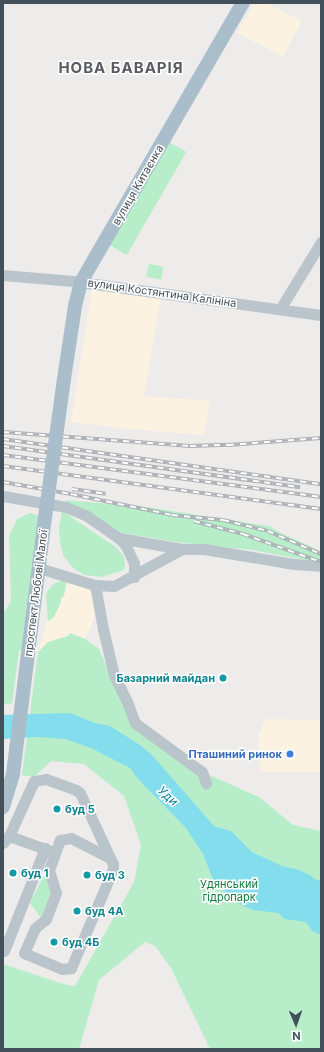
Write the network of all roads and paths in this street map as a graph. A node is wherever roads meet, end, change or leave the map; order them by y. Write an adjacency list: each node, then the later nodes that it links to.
1 (243, 3): 4 (main road, вулиця Китаєнка)
2 (321, 242): 5 (street)
3 (3, 275): 4 (street, вулиця Костянтина Калініна)
4 (81, 282): 5 (street, вулиця Костянтина Калініна); 7 (main road, вулиця Китаєнка)
5 (280, 309): 6 (street, вулиця Костянтина Калініна)
6 (321, 315)
7 (64, 379): 12 (main road, проспект Любові Малої, bridge)
8 (3, 496): 9 (street)
9 (119, 538): 10 (street); 13 (street)
10 (182, 549): 11 (street); 13 (street)
11 (321, 567)
12 (39, 568): 14 (street); 16 (main road, проспект Любові Малої)
13 (134, 576): 14 (street)
14 (94, 585): 15 (street)
15 (206, 783)
16 (3, 807)
17 (6, 839): 18 (street); 19 (street)
18 (50, 850): 19 (street); 20 (street); 21 (street)
19 (110, 858): 21 (street)
20 (4, 951): 21 (street)
21 (24, 953)

